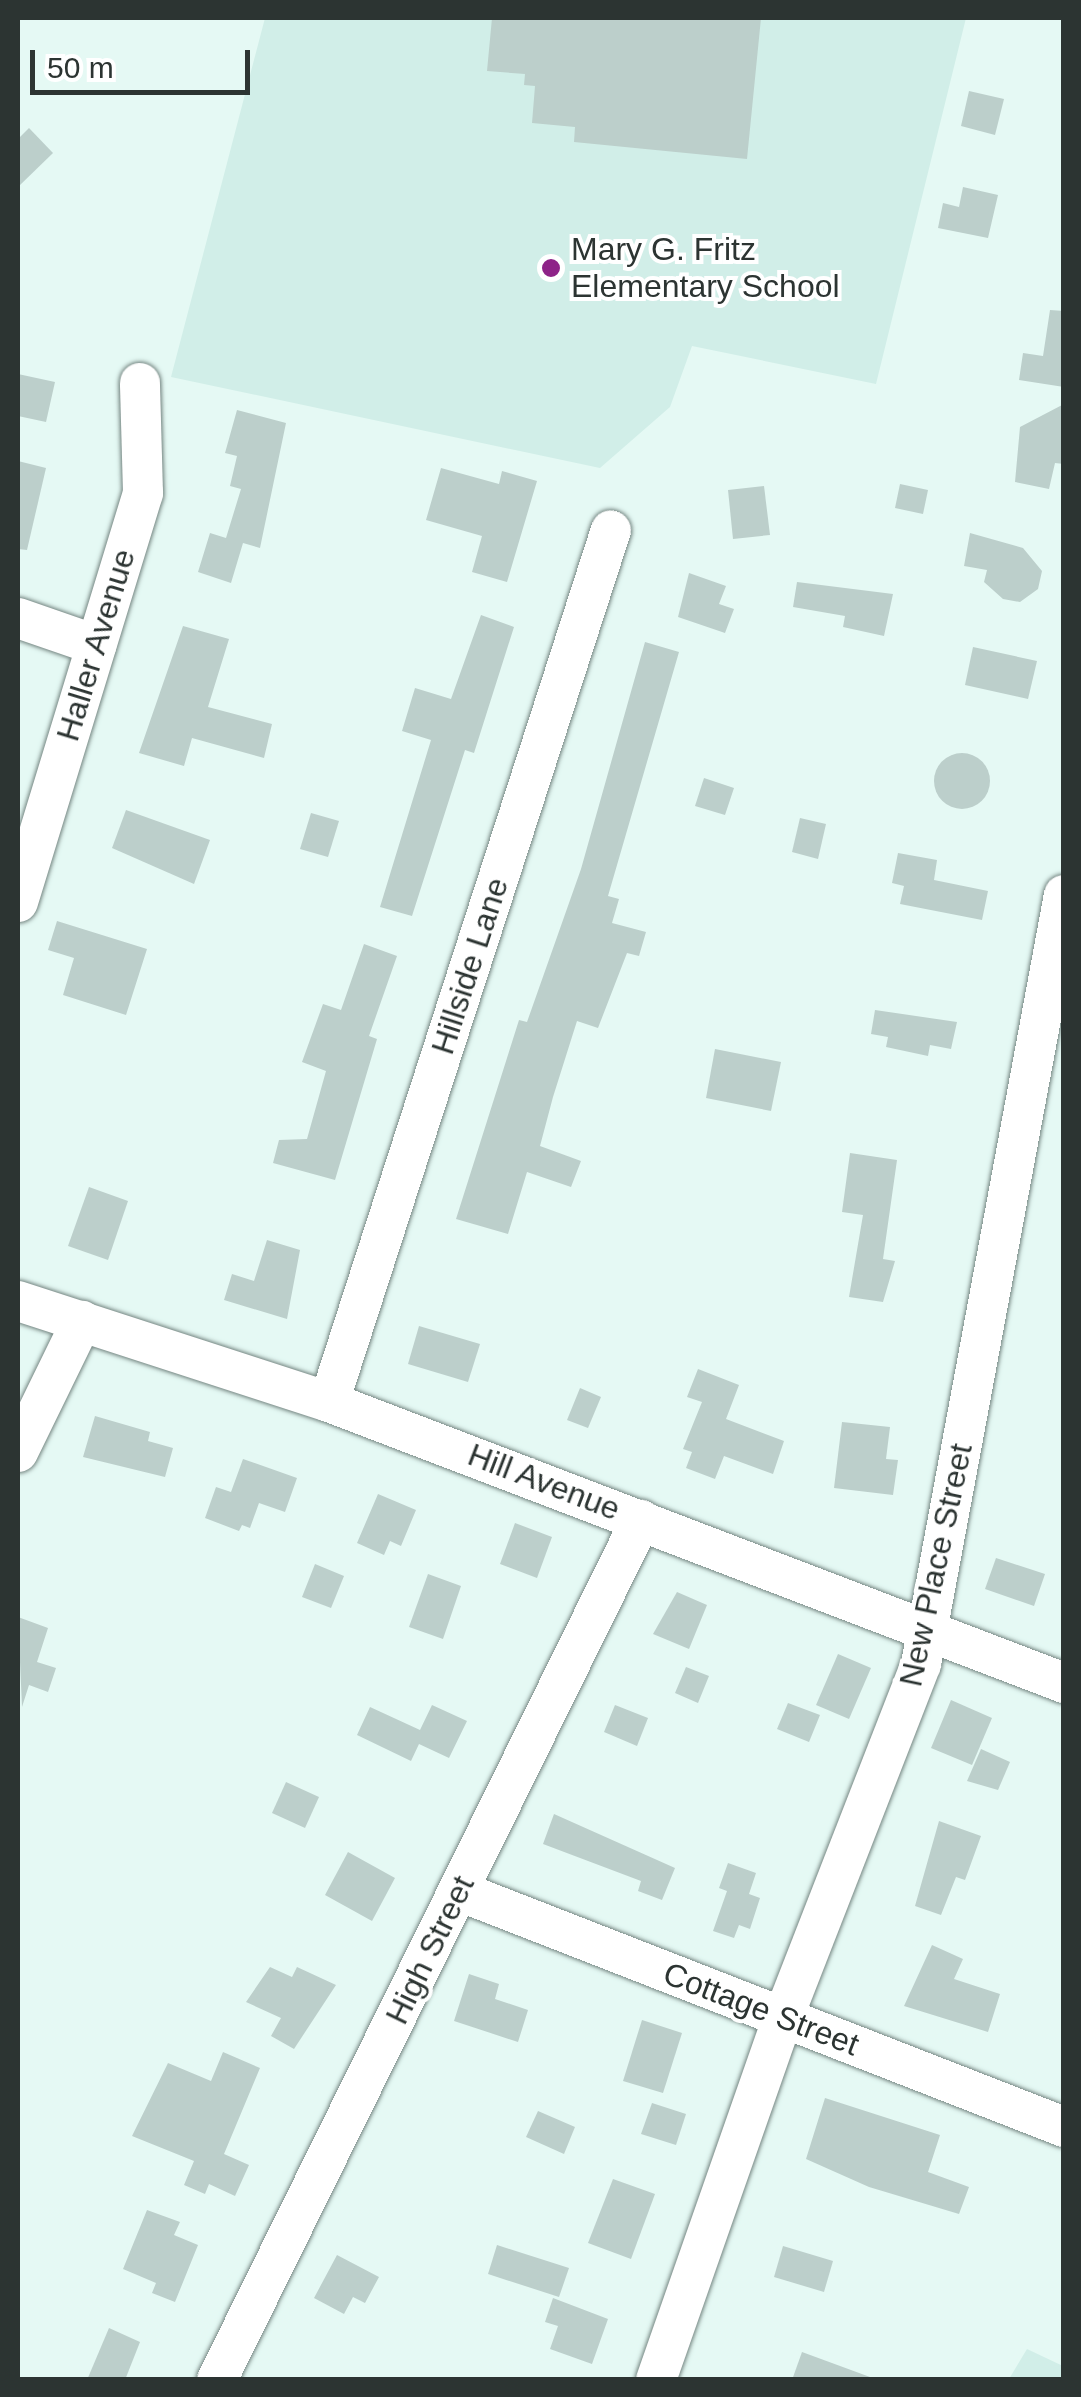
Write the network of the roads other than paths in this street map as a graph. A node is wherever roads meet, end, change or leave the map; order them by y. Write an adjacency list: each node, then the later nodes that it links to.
1 (140, 383): 4 (street, Haller Avenue)
2 (611, 530): 9 (street, Hillside Lane)
3 (18, 618): 4 (street)
4 (96, 645): 6 (street, Haller Avenue)
5 (1064, 894): 12 (street, New Place Street)
6 (18, 902)
7 (18, 1302): 8 (street, Hill Avenue)
8 (82, 1320): 9 (street, Hill Avenue); 10 (street)
9 (329, 1402): 11 (street, Hill Avenue)
10 (18, 1452)
11 (641, 1520): 12 (street, Hill Avenue); 14 (street, High Street)
12 (929, 1630): 13 (street, Hill Avenue); 15 (street, New Place Street)
13 (1064, 1682)
14 (459, 1891): 15 (street, Cottage Street); 17 (street, High Street)
15 (783, 2018): 16 (street, Cottage Street); 18 (street, New Place Street)
16 (1064, 2126)
17 (217, 2380)
18 (656, 2380)

